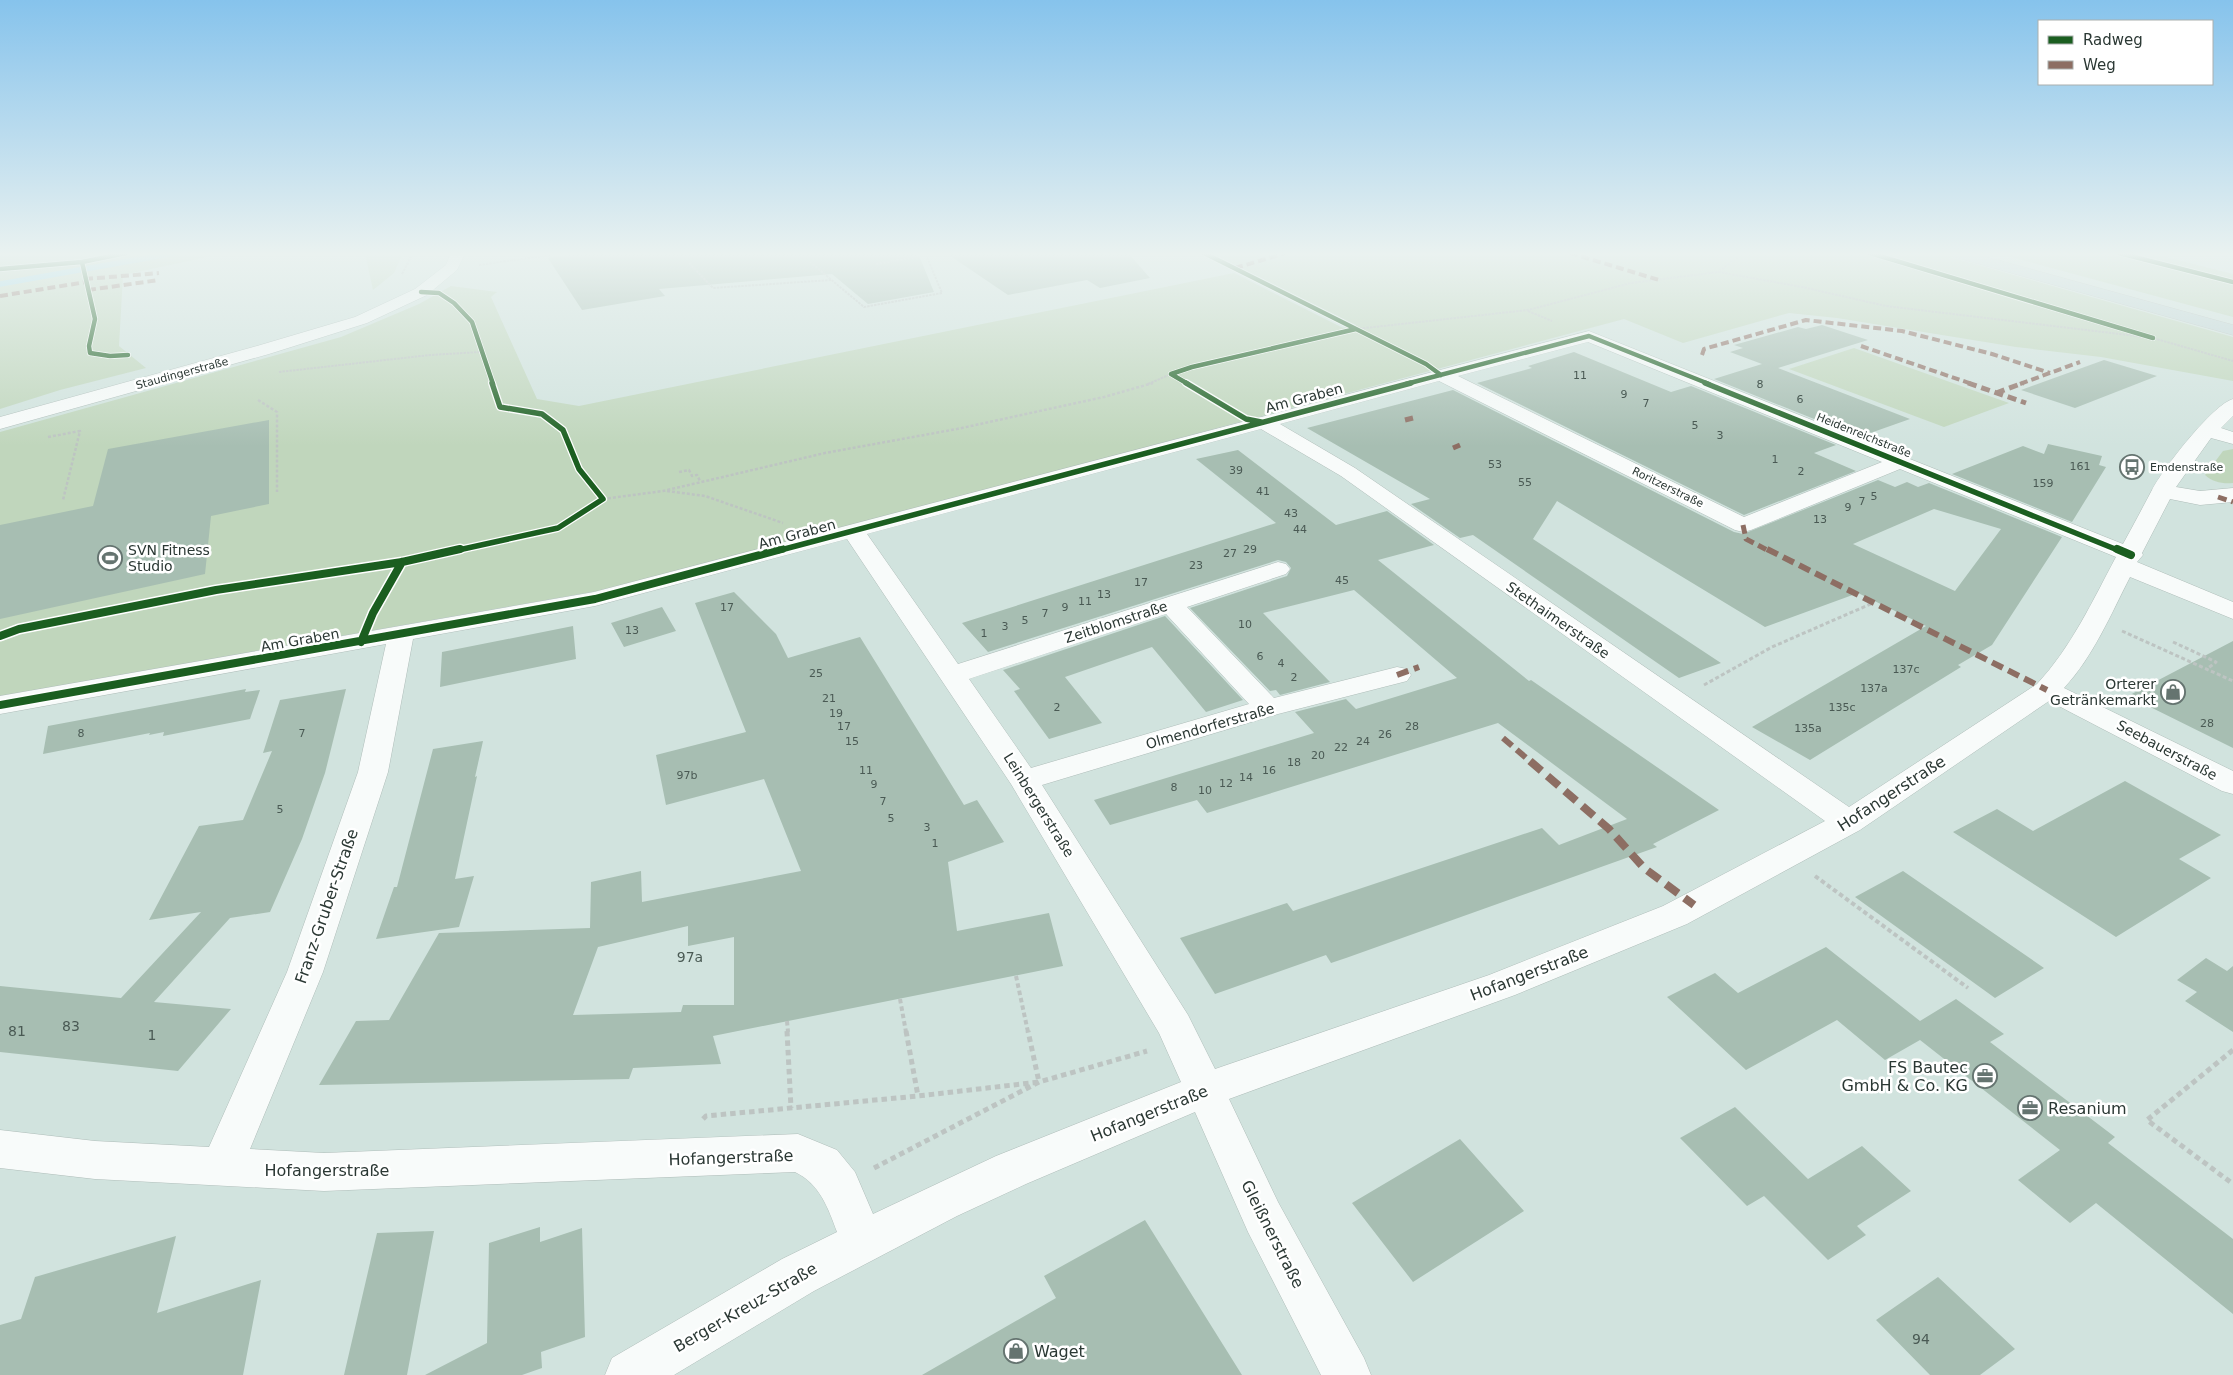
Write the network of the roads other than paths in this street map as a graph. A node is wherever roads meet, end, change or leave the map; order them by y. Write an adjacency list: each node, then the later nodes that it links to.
1 (366, 317): 10 (street, Staudingerstraße)
2 (2187, 317): 5 (highway)
3 (2208, 317): 4 (highway)
4 (2233, 324)
5 (2233, 330)
6 (1589, 336): 7 (street, Am Graben); 13 (street, Heidenreichstraße)
7 (1441, 375): 9 (street, Am Graben); 13 (street, Roritzerstraße)
8 (2233, 405): 11 (street, Hofangerstraße)
9 (1263, 422): 16 (street, Am Graben); 29 (street, Stethaimerstraße)
10 (0, 423)
11 (2207, 430): 12 (street); 14 (street, Hofangerstraße)
12 (2233, 438)
13 (1899, 462): 17 (street, Heidenreichstraße)
14 (2162, 491): 15 (street); 17 (street, Hofangerstraße)
15 (2225, 496)
16 (854, 532): 21 (street, Am Graben); 23 (street, Leinbergerstraße)
17 (2128, 560): 20 (street); 24 (street, Hofangerstraße)
18 (1278, 569): 19 (street, Zeitblomstraße)
19 (1171, 604): 23 (street, Zeitblomstraße); 26 (street)
20 (2233, 611)
21 (401, 635): 25 (street, Am Graben); 32 (street, Franz-Gruber-Straße)
22 (1398, 674): 26 (street, Olmendorferstraße)
23 (953, 675): 27 (street, Leinbergerstraße)
24 (2047, 690): 28 (street, Seebauerstraße); 29 (street, Hofangerstraße)
25 (0, 705)
26 (1268, 708): 27 (street, Olmendorferstraße)
27 (1024, 780): 30 (street, Leinbergerstraße)
28 (2233, 784)
29 (1849, 822): 30 (street, Hofangerstraße)
30 (1206, 1090): 33 (street, Hofangerstraße); 35 (street, Gleißnerstraße)
31 (0, 1149): 32 (street, Hofangerstraße)
32 (221, 1168): 33 (street, Hofangerstraße)
33 (862, 1241): 34 (street, Berger-Kreuz-Straße)
34 (629, 1375)
35 (1347, 1375)

